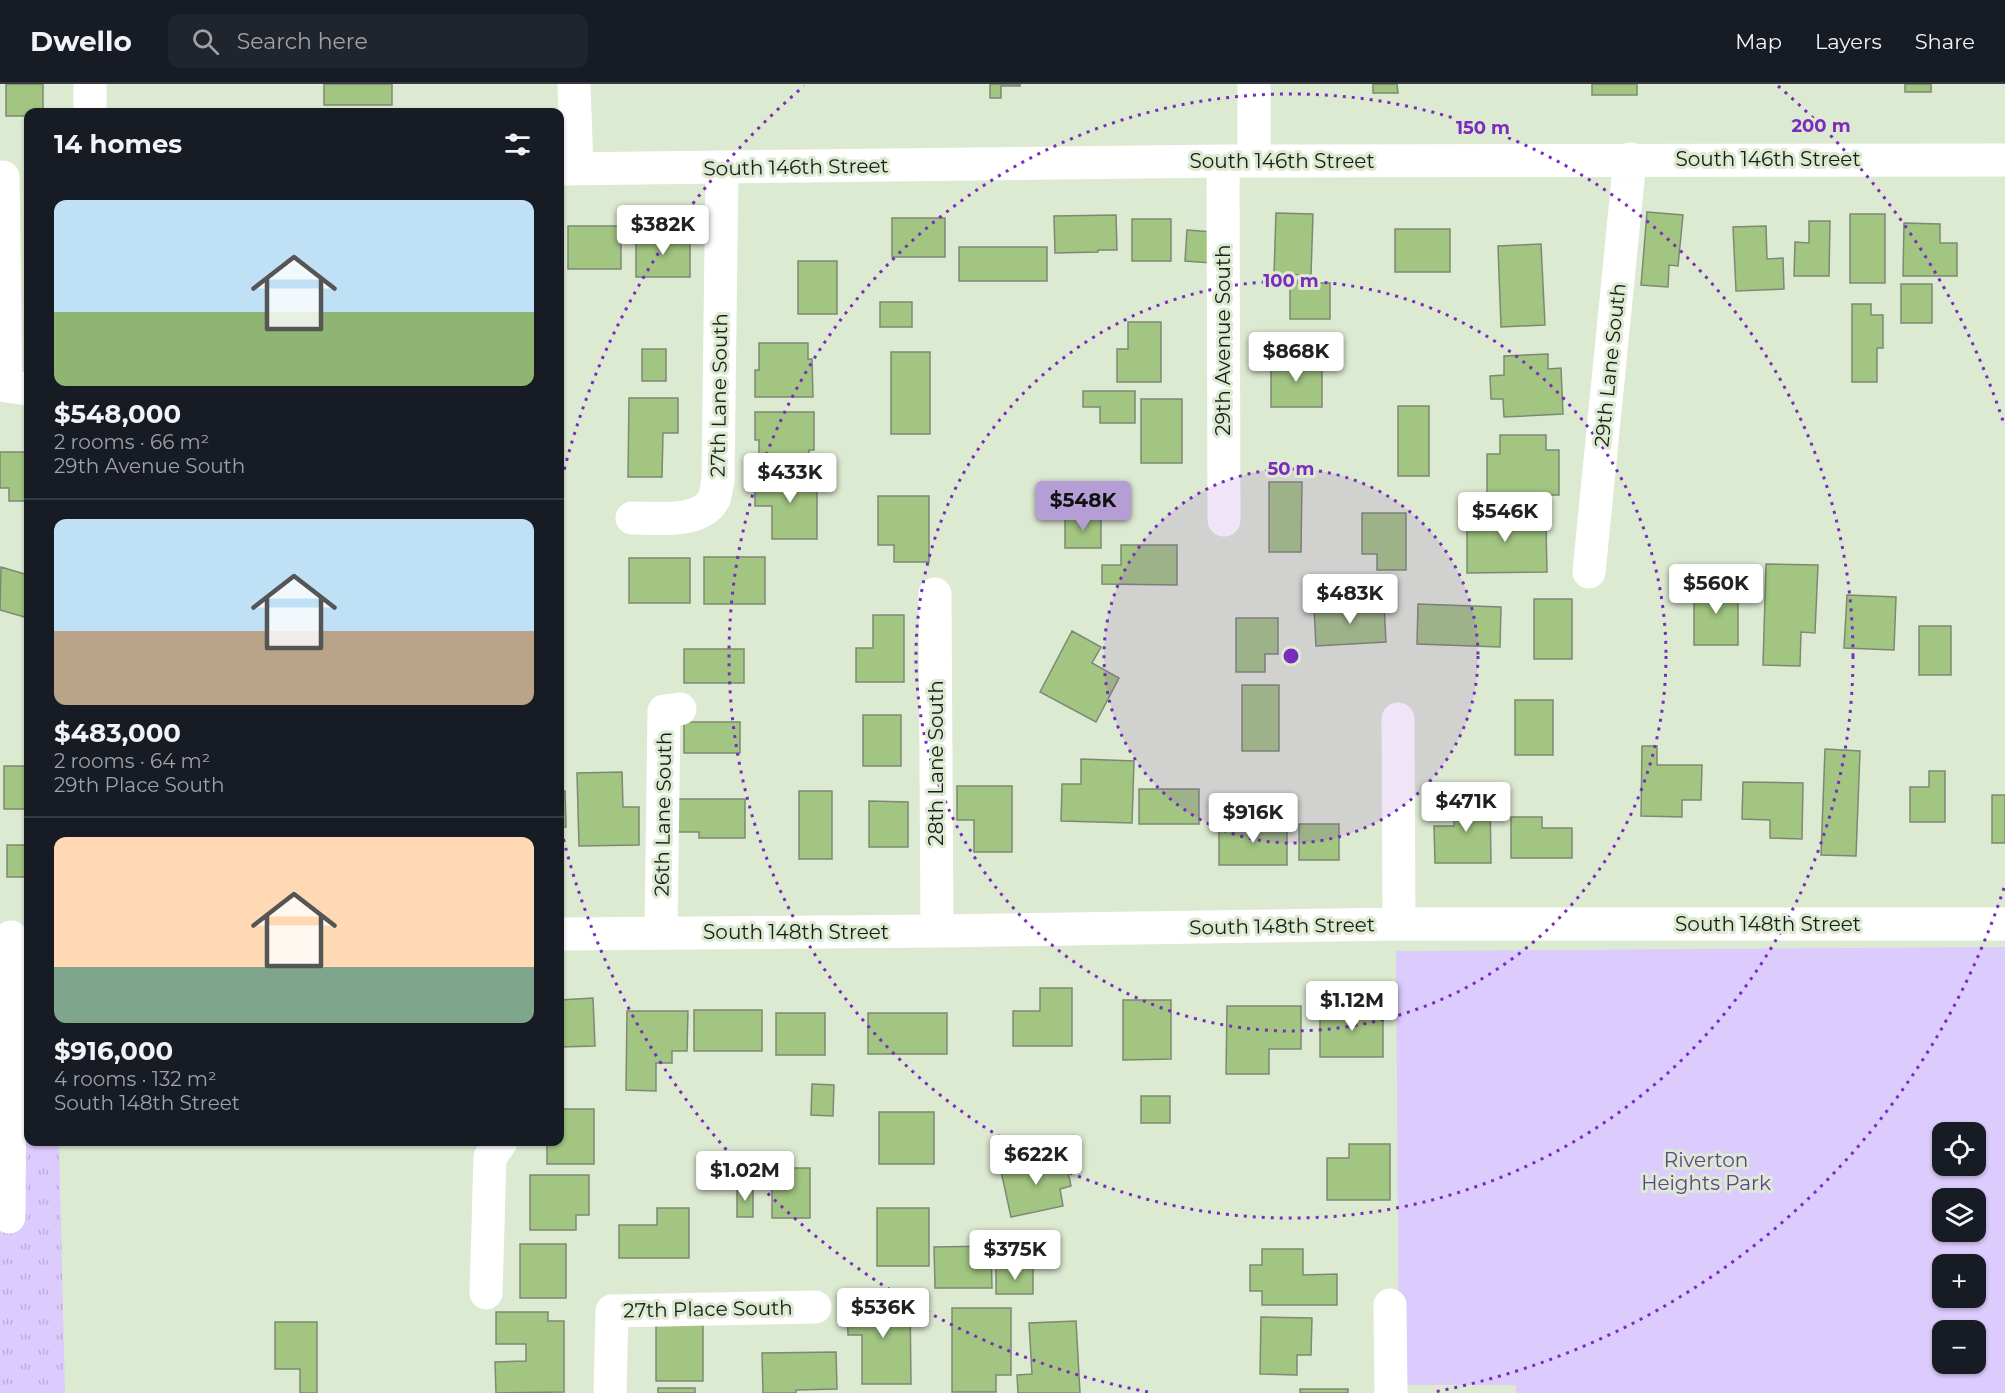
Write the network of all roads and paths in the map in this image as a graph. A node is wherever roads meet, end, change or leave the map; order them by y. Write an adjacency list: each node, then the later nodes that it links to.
1 (90, 84): 4 (street)
2 (574, 84): 9 (street)
3 (1254, 84): 7 (street, 29th Avenue South)
4 (90, 108)
5 (1630, 159): 6 (street, South 146th Street); 7 (street, South 146th Street); 14 (street, 29th Lane South)
6 (2005, 160)
7 (1238, 161): 8 (street, South 146th Street); 13 (street, 29th Avenue South)
8 (723, 168): 9 (street, South 146th Street); 12 (street, 27th Lane South)
9 (568, 169)
10 (10, 177): 11 (street)
11 (12, 387)
12 (632, 518)
13 (1224, 520)
14 (1589, 572)
15 (935, 594): 20 (street, 28th Lane South)
16 (680, 709): 21 (street, 26th Lane South)
17 (1398, 719): 18 (street)
18 (1399, 924): 19 (street, South 148th Street); 20 (street, South 148th Street)
19 (2005, 924)
20 (937, 932): 21 (street, South 148th Street)
21 (662, 933): 22 (street, South 148th Street)
22 (564, 934)
23 (13, 937): 25 (street)
24 (498, 1146): 26 (street)
25 (9, 1217)
26 (486, 1293)
27 (1390, 1305): 30 (street)
28 (816, 1308): 29 (street, 27th Place South)
29 (610, 1393)
30 (1391, 1393)

